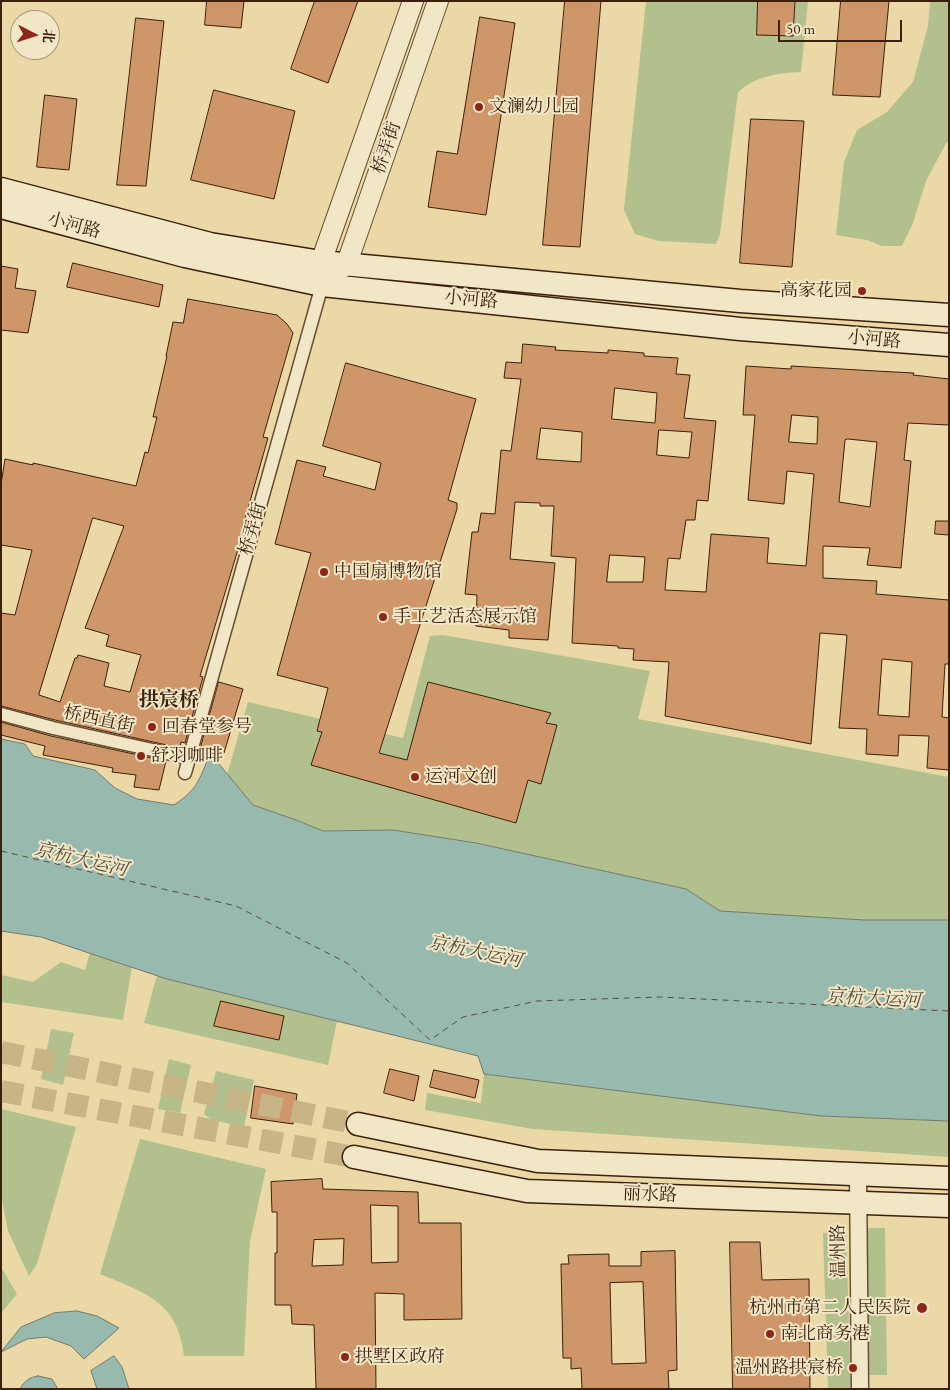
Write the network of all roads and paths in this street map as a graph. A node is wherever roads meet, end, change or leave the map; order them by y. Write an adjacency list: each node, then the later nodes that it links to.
1 (413, 1): 5 (street, 桥弄街)
2 (438, 1): 6 (street, 桥弄街)
3 (1, 189): 5 (main road, 小河路)
4 (1, 207): 7 (main road, 小河路)
5 (321, 262): 6 (main road, 小河路); 7 (street, 桥弄街)
6 (347, 263): 7 (street, 桥弄街); 8 (main road, 小河路)
7 (322, 285): 9 (main road, 小河路); 11 (street, 桥弄街)
8 (949, 315)
9 (949, 345)
10 (1, 714): 11 (street, 桥西直街)
11 (189, 758): 12 (street, 桥弄街)
12 (185, 773)
13 (358, 1124): 15 (main road, 丽水路)
14 (354, 1157): 17 (main road, 丽水路)
15 (858, 1174): 16 (main road, 丽水路); 17 (street, 温州路)
16 (949, 1178)
17 (858, 1203): 18 (main road, 丽水路); 19 (street, 温州路)
18 (949, 1206)
19 (860, 1389)

